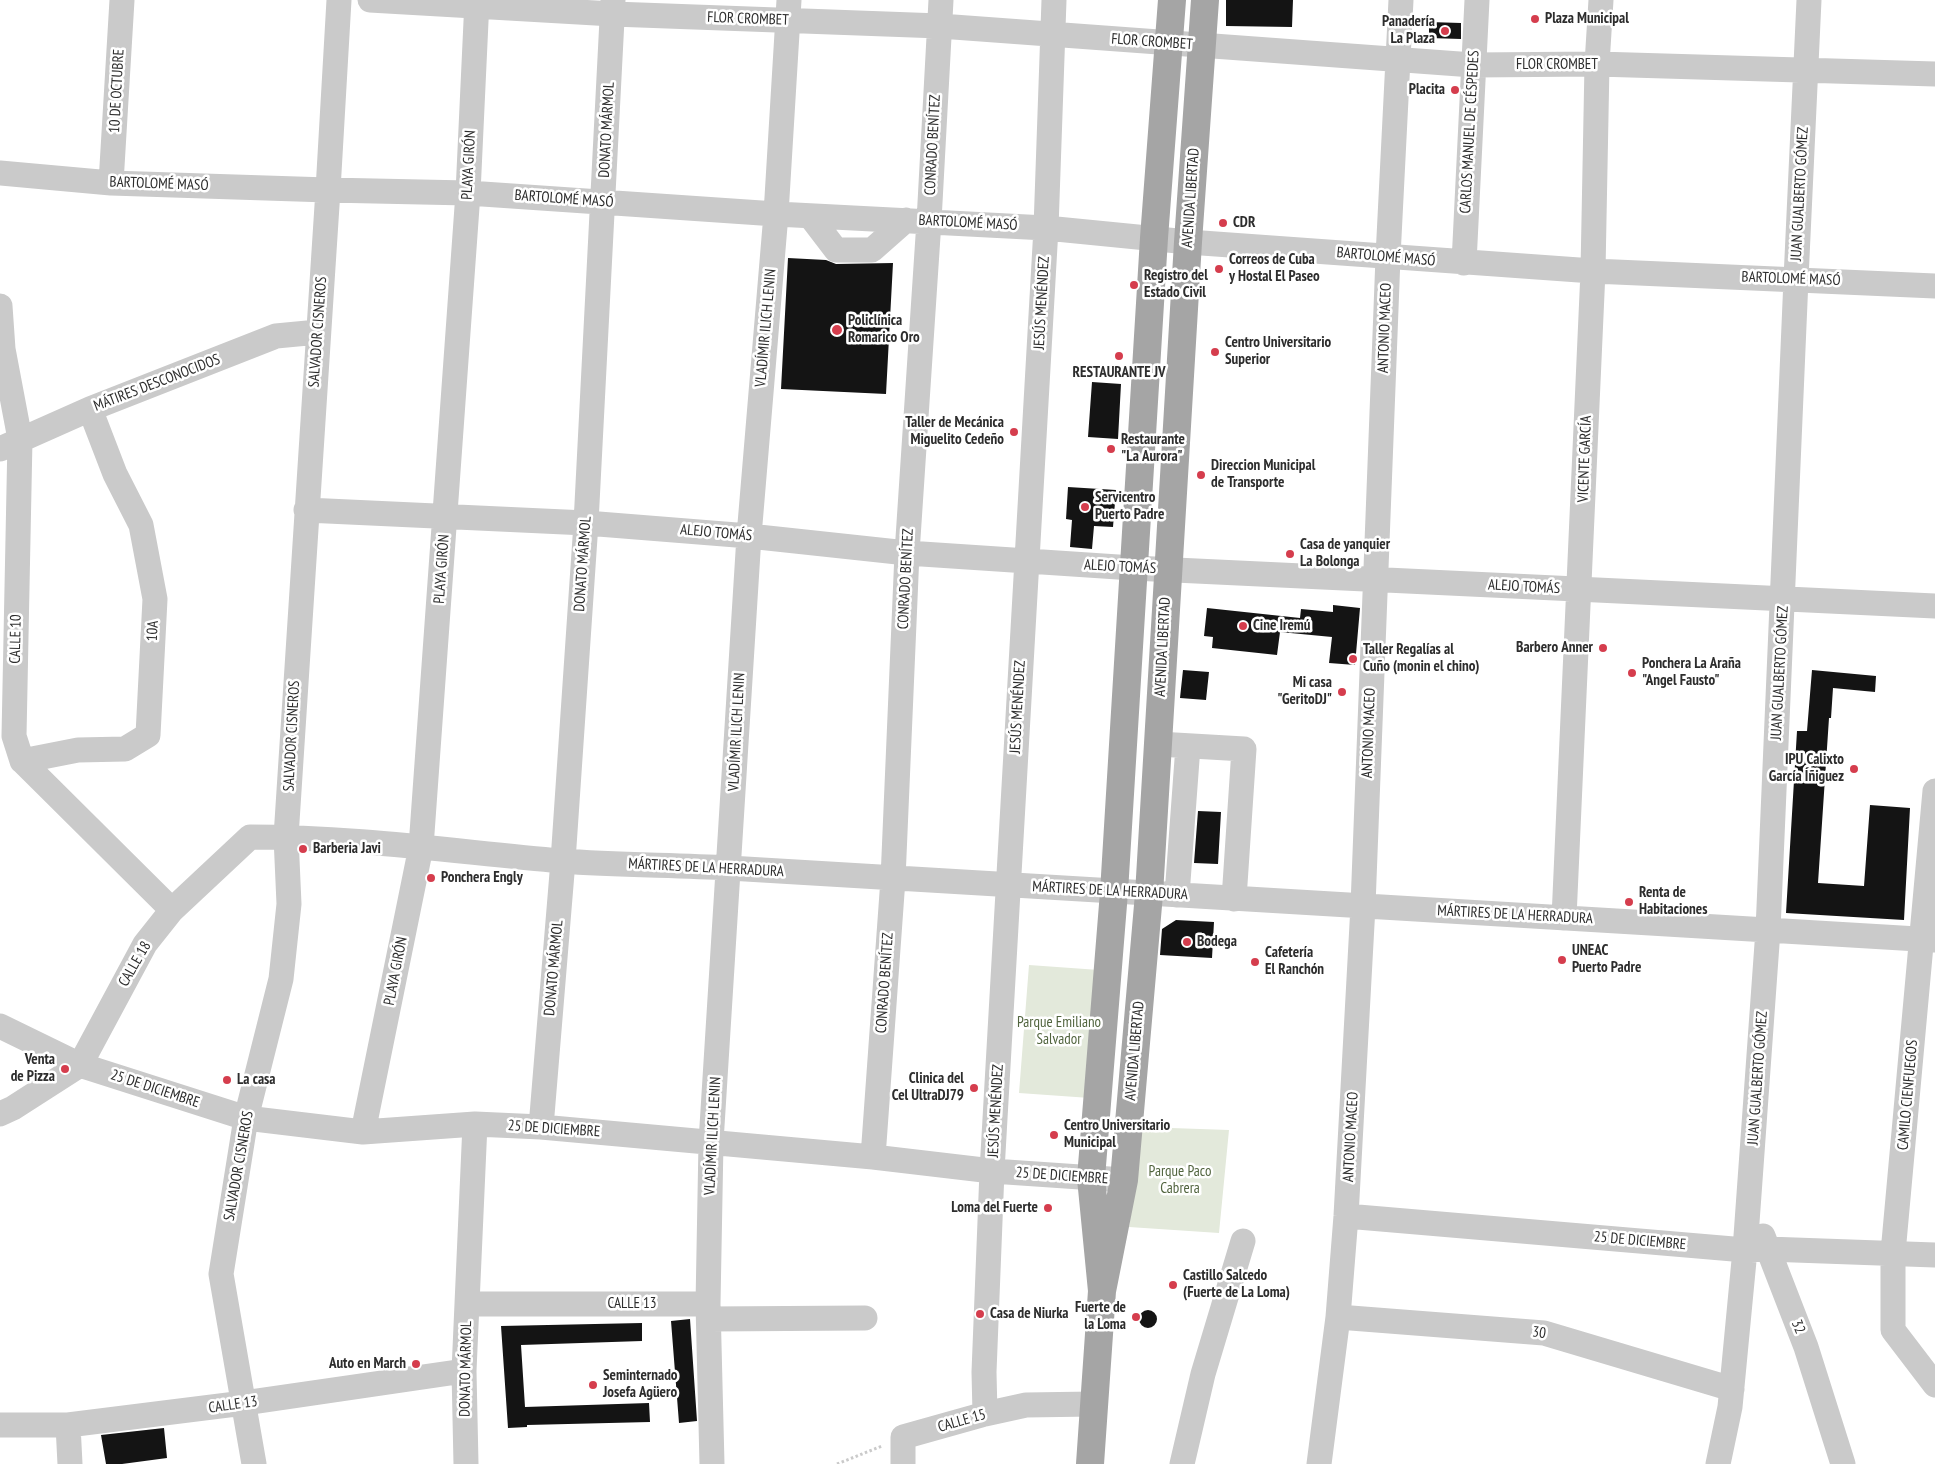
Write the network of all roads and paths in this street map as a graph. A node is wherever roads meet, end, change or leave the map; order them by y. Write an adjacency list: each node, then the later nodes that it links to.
1 (122, 0): 25 (street, 10 DE OCTUBRE)
2 (339, 0): 26 (street, SALVADOR CISNEROS)
3 (370, 0): 12 (street, FLOR CROMBET)
4 (941, 0): 15 (street, CONRADO BENÍTEZ)
5 (1054, 0): 16 (street, JESÚS MENÉNDEZ)
6 (1172, 0): 17 (main road, AVENIDA LIBERTAD)
7 (1205, 0): 18 (main road, AVENIDA LIBERTAD)
8 (1401, 0): 19 (street, ANTONIO MACEO)
9 (1476, 0): 21 (street, CARLOS MANUEL DE CÉSPEDES)
10 (1601, 0): 20 (street, VICENTE GARCÍA)
11 (1809, 0): 22 (street, JUAN GUALBERTO GÓMEZ)
12 (477, 3): 13 (street, FLOR CROMBET); 27 (street, PLAYA GIRÓN)
13 (613, 7): 14 (street, FLOR CROMBET); 28 (street, DONATO MÁRMOL)
14 (789, 10): 15 (street, FLOR CROMBET); 29 (street, VLADÍMIR ILICH LENIN)
15 (940, 26): 16 (street, FLOR CROMBET); 31 (street, CONRADO BENÍTEZ)
16 (1053, 35): 17 (street, FLOR CROMBET); 32 (street, JESÚS MENÉNDEZ)
17 (1169, 42): 18 (street, FLOR CROMBET); 33 (main road, AVENIDA LIBERTAD)
18 (1202, 46): 19 (street, FLOR CROMBET); 34 (main road, AVENIDA LIBERTAD)
19 (1398, 59): 21 (street, FLOR CROMBET); 35 (street, ANTONIO MACEO)
20 (1597, 64): 21 (street, FLOR CROMBET); 22 (street, FLOR CROMBET); 37 (street, VICENTE GARCÍA)
21 (1473, 66): 36 (street, CARLOS MANUEL DE CÉSPEDES)
22 (1806, 69): 23 (street, FLOR CROMBET); 38 (street, JUAN GUALBERTO GÓMEZ)
23 (1935, 74)
24 (0, 172): 25 (street, BARTOLOMÉ MASÓ)
25 (111, 183): 26 (street, BARTOLOMÉ MASÓ)
26 (328, 190): 27 (street, BARTOLOMÉ MASÓ); 41 (street, SALVADOR CISNEROS)
27 (468, 193): 28 (street, BARTOLOMÉ MASÓ); 45 (street, PLAYA GIRÓN)
28 (604, 202): 29 (street, BARTOLOMÉ MASÓ); 46 (street, DONATO MÁRMOL)
29 (776, 214): 30 (street, BARTOLOMÉ MASÓ); 47 (street, VLADÍMIR ILICH LENIN)
30 (810, 216): 31 (street, BARTOLOMÉ MASÓ); 31 (street)
31 (918, 221): 32 (street, BARTOLOMÉ MASÓ); 48 (street, CONRADO BENÍTEZ)
32 (1046, 228): 33 (street, BARTOLOMÉ MASÓ); 49 (street, JESÚS MENÉNDEZ)
33 (1154, 238): 34 (street, BARTOLOMÉ MASÓ); 50 (main road, AVENIDA LIBERTAD)
34 (1188, 242): 35 (street, BARTOLOMÉ MASÓ); 51 (main road, AVENIDA LIBERTAD)
35 (1388, 257): 36 (street, BARTOLOMÉ MASÓ); 52 (street, ANTONIO MACEO)
36 (1464, 263): 37 (street, BARTOLOMÉ MASÓ)
37 (1593, 271): 38 (street, BARTOLOMÉ MASÓ); 53 (street, VICENTE GARCÍA)
38 (1796, 279): 39 (street, BARTOLOMÉ MASÓ); 54 (street, JUAN GUALBERTO GÓMEZ)
39 (1935, 286)
40 (0, 306): 43 (street, CALLE 10)
41 (318, 332): 42 (street, MÁTIRES DESCONOCIDOS); 44 (street, SALVADOR CISNEROS)
42 (90, 409): 43 (street, MÁTIRES DESCONOCIDOS); 58 (street, 10A)
43 (10, 444): 58 (street, CALLE 10)
44 (306, 510): 45 (street, ALEJO TOMÁS); 60 (street, SALVADOR CISNEROS)
45 (446, 516): 46 (street, ALEJO TOMÁS); 61 (street, PLAYA GIRÓN)
46 (586, 523): 47 (street, ALEJO TOMÁS); 62 (street, DONATO MÁRMOL)
47 (749, 536): 48 (street, ALEJO TOMÁS); 63 (street, VLADÍMIR ILICH LENIN)
48 (907, 553): 49 (street, ALEJO TOMÁS); 64 (street, CONRADO BENÍTEZ)
49 (1026, 562): 50 (street, ALEJO TOMÁS); 65 (street, JESÚS MENÉNDEZ)
50 (1133, 568): 51 (street, ALEJO TOMÁS); 66 (main road, AVENIDA LIBERTAD)
51 (1168, 570): 52 (street, ALEJO TOMÁS); 56 (main road, AVENIDA LIBERTAD)
52 (1375, 579): 53 (street, ALEJO TOMÁS); 70 (street, ANTONIO MACEO)
53 (1580, 590): 54 (street, ALEJO TOMÁS); 72 (street, VICENTE GARCÍA)
54 (1783, 598): 55 (street, ALEJO TOMÁS); 73 (street, JUAN GUALBERTO GÓMEZ)
55 (1935, 606)
56 (1158, 744): 57 (street); 67 (main road, AVENIDA LIBERTAD)
57 (1188, 746): 68 (street); 69 (street)
58 (22, 761): 71 (street, CALLE 10)
59 (1935, 791): 74 (street, CAMILO CIENFUEGOS)
60 (286, 837): 61 (street, MÁRTIRES DE LA HERRADURA); 71 (street, CALLE 18); 78 (street, SALVADOR CISNEROS)
61 (421, 847): 62 (street, MÁRTIRES DE LA HERRADURA); 81 (street, PLAYA GIRÓN)
62 (563, 861): 63 (street, MÁRTIRES DE LA HERRADURA); 80 (street, DONATO MÁRMOL)
63 (729, 868): 64 (street, MÁRTIRES DE LA HERRADURA); 82 (street, VLADÍMIR ILICH LENIN)
64 (893, 879): 65 (street, MÁRTIRES DE LA HERRADURA); 83 (street, CONRADO BENÍTEZ)
65 (1009, 885): 66 (street, MÁRTIRES DE LA HERRADURA); 84 (street, JESÚS MENÉNDEZ)
66 (1114, 892): 67 (street, MÁRTIRES DE LA HERRADURA); 85 (main road, AVENIDA LIBERTAD)
67 (1149, 894): 68 (street, MÁRTIRES DE LA HERRADURA); 86 (main road, AVENIDA LIBERTAD)
68 (1177, 895): 69 (street, MÁRTIRES DE LA HERRADURA)
69 (1234, 899): 70 (street, MÁRTIRES DE LA HERRADURA)
70 (1363, 906): 72 (street, MÁRTIRES DE LA HERRADURA); 88 (street, ANTONIO MACEO)
71 (172, 910): 76 (street, CALLE 18)
72 (1564, 918): 73 (street, MÁRTIRES DE LA HERRADURA)
73 (1768, 930): 74 (street, MÁRTIRES DE LA HERRADURA); 87 (street, JUAN GUALBERTO GÓMEZ)
74 (1929, 939): 91 (street, CAMILO CIENFUEGOS)
75 (0, 1026): 76 (street, 25 DE DICIEMBRE)
76 (80, 1064): 77 (street, CALLE 18); 78 (street, 25 DE DICIEMBRE)
77 (0, 1114)
78 (246, 1118): 81 (street, 25 DE DICIEMBRE); 101 (street, SALVADOR CISNEROS)
79 (475, 1124): 80 (street, 25 DE DICIEMBRE); 81 (street, 25 DE DICIEMBRE); 94 (street, DONATO MÁRMOL)
80 (541, 1127): 82 (street, 25 DE DICIEMBRE)
81 (363, 1132)
82 (711, 1142): 83 (street, 25 DE DICIEMBRE); 95 (street, VLADÍMIR ILICH LENIN)
83 (873, 1158): 84 (street, 25 DE DICIEMBRE)
84 (992, 1171): 85 (street, 25 DE DICIEMBRE); 103 (street, JESÚS MENÉNDEZ)
85 (1091, 1178): 86 (street, 25 DE DICIEMBRE); 93 (main road, AVENIDA LIBERTAD)
86 (1124, 1180): 93 (main road, AVENIDA LIBERTAD)
87 (1750, 1190): 90 (street, 32)
88 (1346, 1216): 90 (street, 25 DE DICIEMBRE); 96 (street, ANTONIO MACEO)
89 (1243, 1242): 114 (street)
90 (1756, 1249): 91 (street, 25 DE DICIEMBRE); 100 (street); 117 (street, 32)
91 (1893, 1254): 92 (street, 25 DE DICIEMBRE); 99 (street, CAMILO CIENFUEGOS)
92 (1935, 1255)
93 (1102, 1291): 102 (main road, AVENIDA LIBERTAD)
94 (467, 1304): 95 (street, CALLE 13); 98 (street, DONATO MÁRMOL)
95 (709, 1312): 97 (street, CALLE 13); 110 (street, VLADÍMIR ILICH LENIN)
96 (1338, 1317): 100 (street, 30); 115 (street, ANTONIO MACEO)
97 (864, 1318)
98 (464, 1371): 101 (street, CALLE 13); 109 (street, DONATO MÁRMOL)
99 (1935, 1385)
100 (1732, 1390): 116 (street)
101 (244, 1403): 105 (street, CALLE 13); 108 (street, SALVADOR CISNEROS)
102 (1093, 1404): 103 (street, CALLE 15); 113 (main road, AVENIDA LIBERTAD)
103 (984, 1414): 106 (street, CALLE 15)
104 (0, 1425): 105 (street, CALLE 13)
105 (68, 1425): 107 (street)
106 (903, 1437): 111 (path); 112 (street)
107 (70, 1464)
108 (254, 1464)
109 (466, 1464)
110 (712, 1464)
111 (836, 1464)
112 (903, 1464)
113 (1090, 1464)
114 (1182, 1464)
115 (1319, 1464)
116 (1718, 1464)
117 (1843, 1464)

